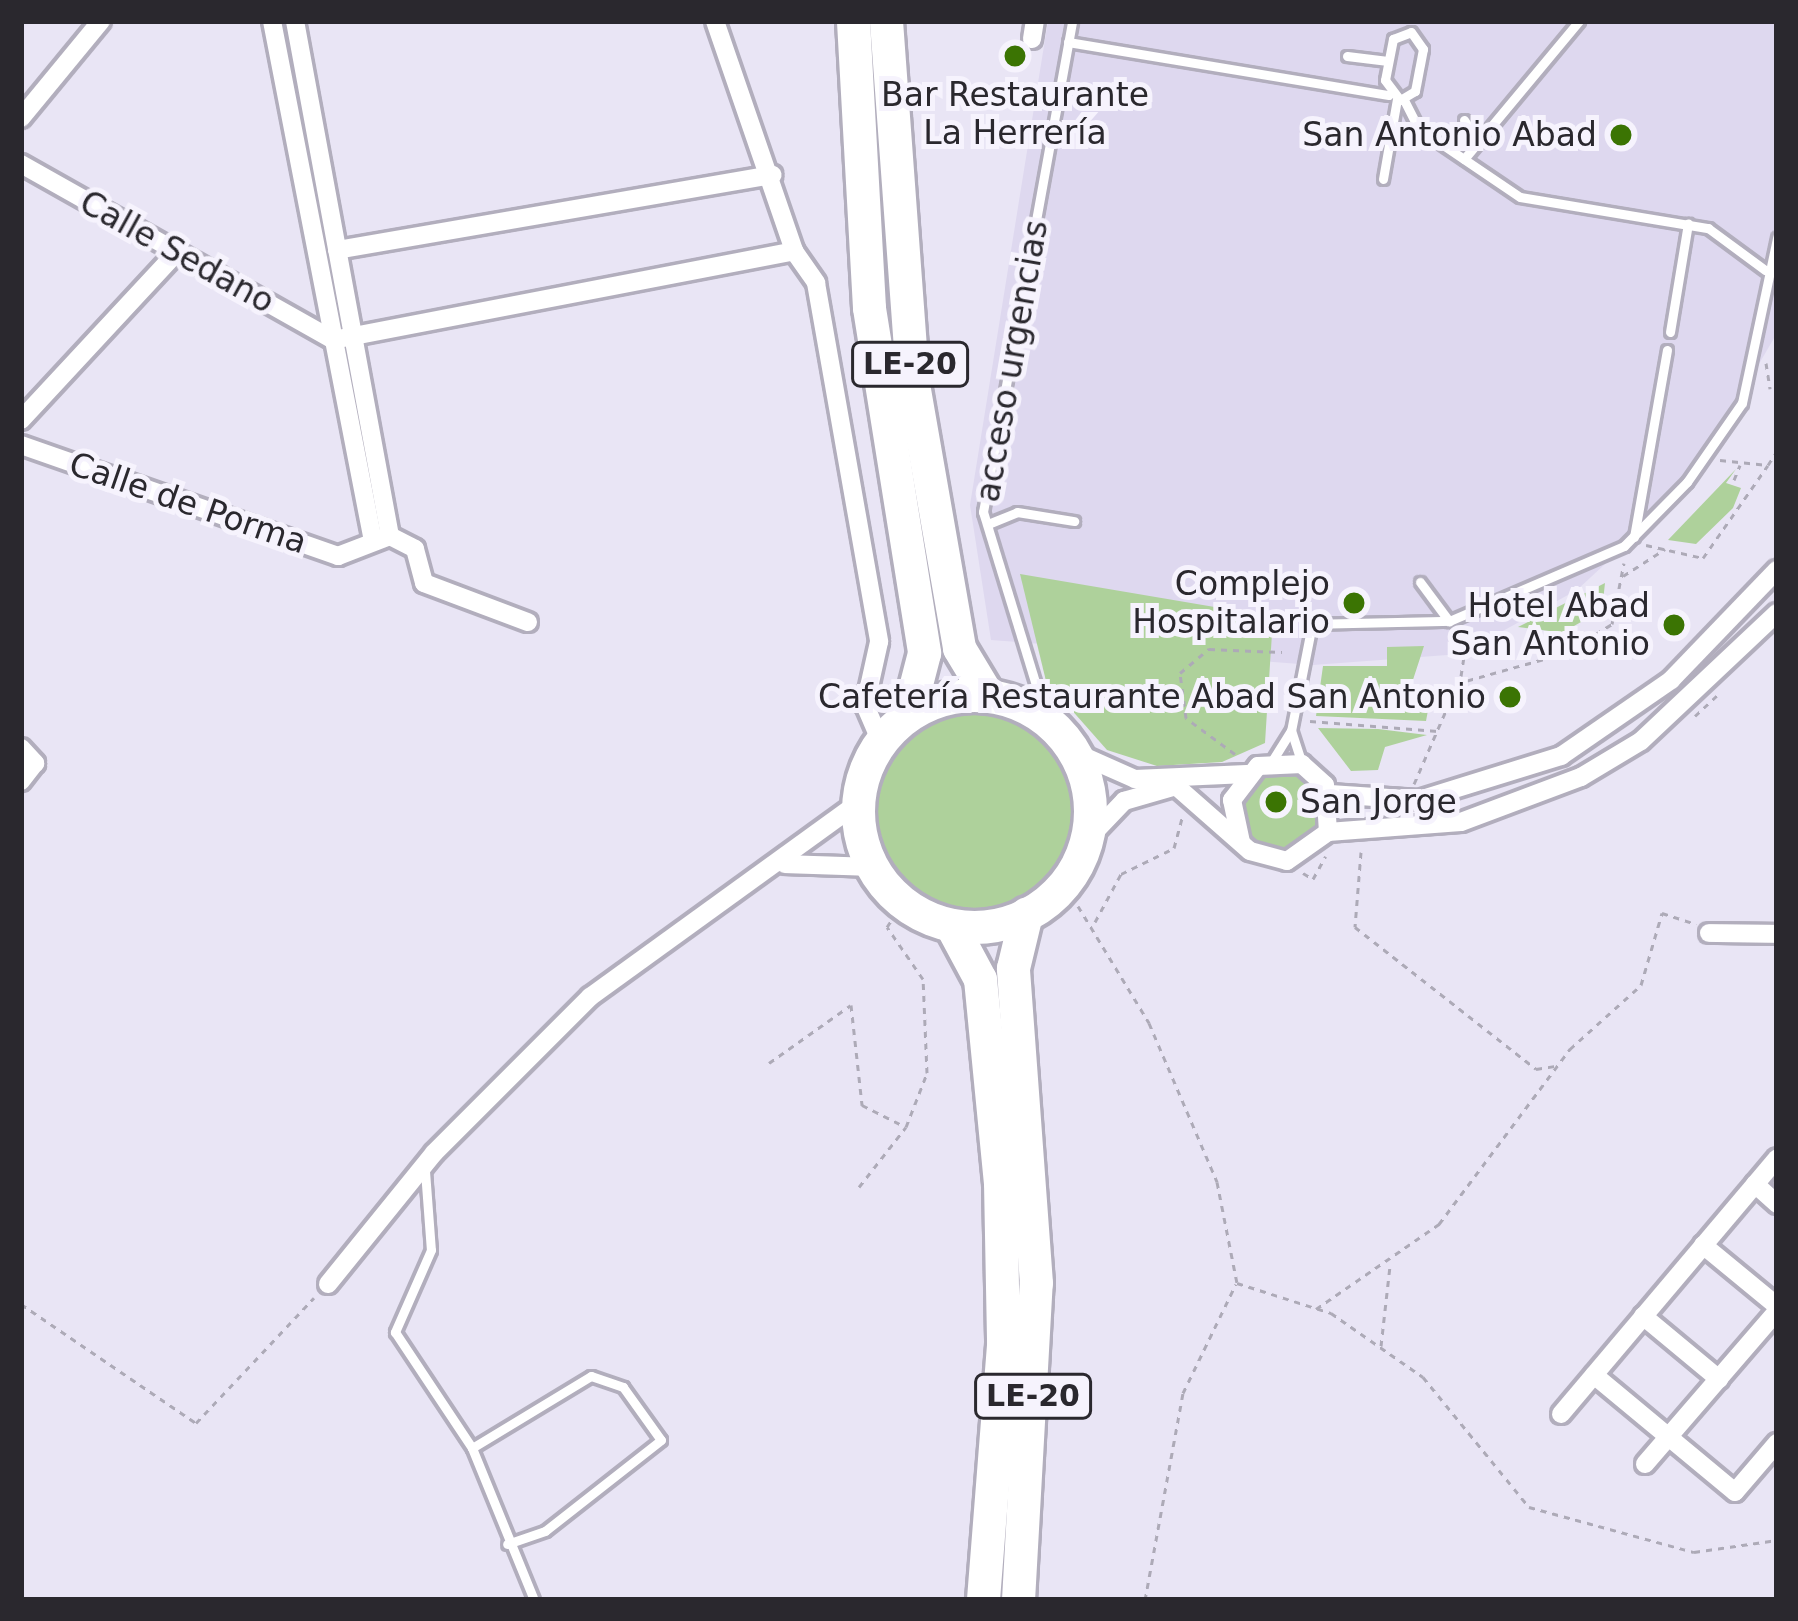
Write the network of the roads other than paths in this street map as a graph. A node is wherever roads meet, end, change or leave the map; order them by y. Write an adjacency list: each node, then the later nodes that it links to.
1 (272, 21): 33 (street)
2 (295, 21): 27 (street)
3 (716, 21): 21 (street)
4 (854, 21): 47 (highway, LE-20)
5 (886, 21): 46 (highway, LE-20)
6 (1072, 21): 10 (lane, acceso urgencias)
7 (1579, 21): 18 (lane)
8 (99, 22): 14 (street)
9 (1398, 27): 12 (lane); 13 (lane)
10 (1068, 42): 13 (lane); 16 (lane, acceso urgencias)
11 (1347, 56): 12 (lane)
12 (1388, 61): 13 (lane)
13 (1397, 98): 19 (lane); 22 (lane)
14 (21, 118)
15 (1464, 120): 18 (lane)
16 (1051, 137): 17 (lane); 25 (lane, acceso urgencias)
17 (1066, 140)
18 (1478, 140): 19 (lane)
19 (1464, 159): 23 (lane)
20 (21, 164): 29 (street, Calle Sedano)
21 (773, 175): 27 (street); 28 (street)
22 (1383, 179)
23 (1688, 224): 30 (lane); 32 (lane)
24 (1777, 238): 30 (lane)
25 (1032, 240): 26 (lane); 38 (lane, acceso urgencias)
26 (1048, 243)
27 (338, 250): 31 (street)
28 (794, 251): 31 (street); 50 (street)
29 (176, 253): 33 (street, Calle Sedano); 35 (street)
30 (1765, 270): 40 (lane)
31 (352, 332): 33 (street); 39 (street)
32 (1670, 332)
33 (332, 340): 39 (street)
34 (1667, 350): 40 (lane)
35 (21, 420)
36 (21, 445): 39 (street, Calle de Porma)
37 (1074, 521): 38 (lane)
38 (988, 524): 48 (lane, acceso urgencias)
39 (381, 536): 45 (street)
40 (1634, 537): 44 (lane)
41 (1777, 570): 57 (street)
42 (1420, 582): 44 (lane)
43 (1777, 613): 59 (street)
44 (1449, 621): 49 (lane)
45 (528, 622)
46 (988, 695): 47 (highway); 48 (highway)
47 (908, 715): 50 (highway)
48 (1047, 722): 51 (highway)
49 (1291, 730): 53 (lane); 54 (lane)
50 (881, 742): 58 (highway)
51 (1074, 752): 55 (street); 60 (highway)
52 (28, 756): 56 (street)
53 (1272, 761): 54 (street); 55 (street)
54 (1302, 764): 57 (street)
55 (1243, 768): 61 (street)
56 (21, 782)
57 (1330, 794): 59 (street)
58 (858, 803): 62 (highway); 63 (street)
59 (1328, 832): 61 (street)
60 (1085, 842): 61 (street); 64 (highway)
61 (1241, 842)
62 (872, 867): 63 (street); 65 (highway)
63 (763, 871): 69 (street)
64 (1026, 914): 65 (highway); 86 (highway, LE-20)
65 (951, 925): 84 (highway, LE-20)
66 (1708, 933): 67 (street)
67 (1777, 934)
68 (1777, 1157): 70 (street)
69 (424, 1166): 73 (street); 81 (lane)
70 (1755, 1184): 71 (street); 72 (street)
71 (1777, 1204)
72 (1703, 1245): 74 (street); 75 (street)
73 (328, 1284)
74 (1777, 1309): 77 (street)
75 (1643, 1316): 76 (street); 77 (street)
76 (1594, 1375): 78 (street); 79 (street)
77 (1719, 1379): 79 (street)
78 (1562, 1414)
79 (1668, 1438): 80 (street); 82 (street)
80 (1777, 1443)
81 (472, 1448): 83 (lane); 83 (lane)
82 (1645, 1464)
83 (507, 1544): 85 (lane)
84 (983, 1596)
85 (534, 1600)
86 (1018, 1600)

